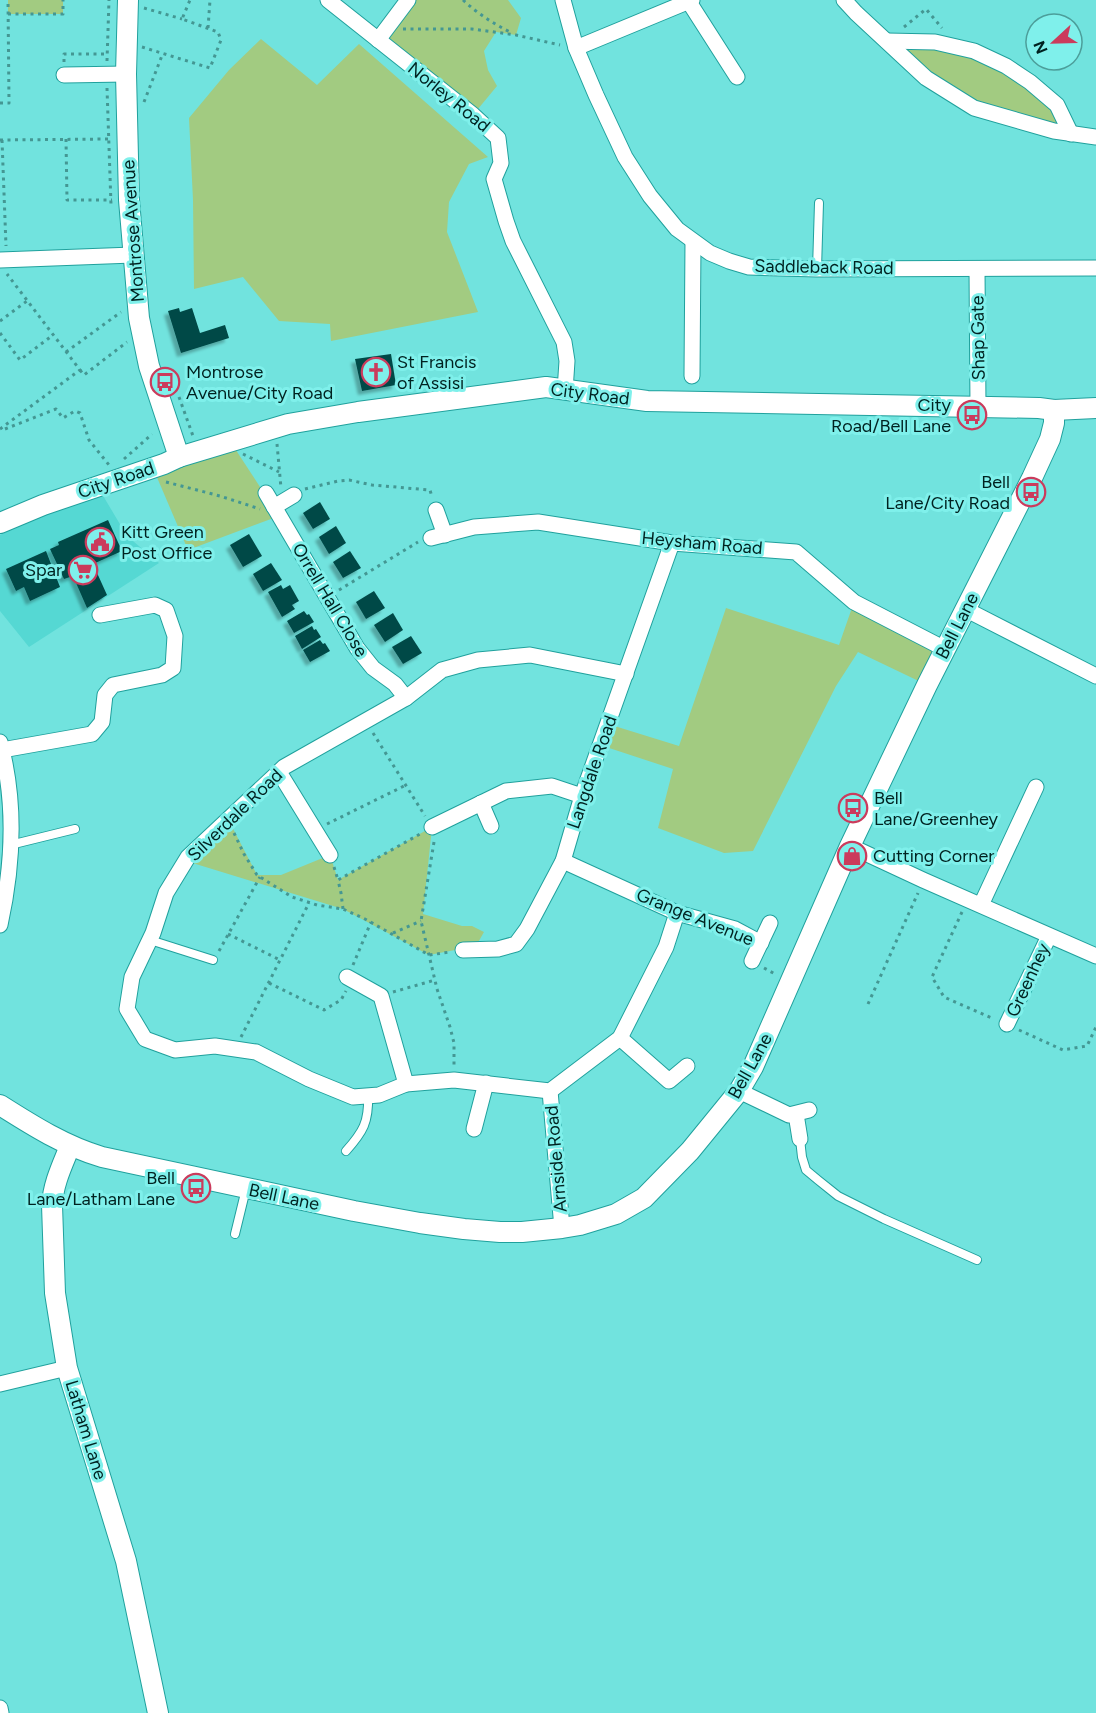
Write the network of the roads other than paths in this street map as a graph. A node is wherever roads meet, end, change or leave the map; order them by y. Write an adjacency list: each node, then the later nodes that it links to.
1 (328, 0): 7 (street, Norley Road)
2 (408, 0): 7 (street)
3 (562, 0): 9 (street, Saddleback Road)
4 (844, 0): 8 (street)
5 (691, 1): 9 (street); 12 (street)
6 (135, 3): 10 (street, Montrose Avenue)
7 (382, 34): 23 (street, Norley Road)
8 (887, 41): 13 (street); 13 (street)
9 (576, 48): 16 (street, Saddleback Road)
10 (126, 74): 11 (street); 17 (street, Montrose Avenue)
11 (64, 75)
12 (737, 77)
13 (1071, 134): 14 (street)
14 (1096, 137)
15 (819, 202): 20 (lane)
16 (693, 242): 20 (street, Saddleback Road); 22 (street)
17 (133, 255): 18 (street); 27 (street, Montrose Avenue)
18 (3, 260)
19 (1096, 268): 21 (street, Saddleback Road)
20 (817, 269): 21 (street, Saddleback Road)
21 (977, 269): 24 (street, Shap Gate)
22 (692, 376)
23 (565, 391): 24 (street, City Road); 27 (street, City Road)
24 (978, 408): 26 (street, City Road)
25 (1096, 408): 26 (street, City Road)
26 (1054, 410): 32 (street, Bell Lane)
27 (189, 454): 30 (street, City Road)
28 (266, 493): 37 (street, Orrell Hall Close)
29 (435, 510): 31 (street, Heysham Road)
30 (0, 523)
31 (672, 543): 34 (street, Heysham Road); 35 (street, Langdale Road)
32 (965, 609): 34 (street, Bell Lane); 36 (street)
33 (100, 615): 38 (street)
34 (945, 649): 47 (street, Bell Lane)
35 (626, 674): 37 (street, Silverdale Road); 41 (street, Langdale Road)
36 (1096, 676)
37 (406, 698): 39 (street, Silverdale Road)
38 (1, 746): 46 (street)
39 (279, 772): 48 (street); 55 (street, Silverdale Road)
40 (1036, 787): 50 (street)
41 (582, 796): 42 (street); 49 (street, Langdale Road)
42 (481, 803): 43 (street); 44 (street)
43 (491, 826)
44 (432, 827)
45 (75, 829): 46 (lane)
46 (10, 845): 53 (street)
47 (850, 846): 50 (street, Greenhey); 68 (street, Bell Lane)
48 (330, 855)
49 (563, 861): 51 (street, Grange Avenue); 57 (street, Langdale Road)
50 (975, 902): 54 (street, Greenhey)
51 (677, 913): 56 (street, Grange Avenue); 63 (street)
52 (770, 923): 56 (street)
53 (0, 925)
54 (1048, 936): 58 (street, Greenhey); 62 (street, Greenhey)
55 (150, 940): 59 (lane); 69 (street, Silverdale Road)
56 (761, 943): 60 (street)
57 (464, 950)
58 (1096, 956)
59 (213, 960)
60 (752, 961)
61 (349, 978): 66 (street)
62 (1007, 1024)
63 (620, 1038): 64 (street); 67 (street)
64 (687, 1066)
65 (486, 1083): 66 (street, Silverdale Road); 67 (street, Silverdale Road); 71 (street)
66 (406, 1084): 69 (street, Silverdale Road)
67 (550, 1091): 76 (street, Arnside Road)
68 (740, 1091): 72 (street); 76 (street, Bell Lane)
69 (368, 1096): 74 (lane)
70 (0, 1105): 73 (street, Bell Lane)
71 (474, 1130)
72 (800, 1139): 78 (lane)
73 (70, 1146): 75 (street, Bell Lane); 79 (street, Latham Lane)
74 (346, 1151)
75 (246, 1189): 76 (street, Bell Lane); 77 (lane)
76 (562, 1228)
77 (235, 1234)
78 (977, 1260)
79 (67, 1368): 80 (street); 83 (street, Latham Lane)
80 (0, 1384)
81 (0, 1708): 82 (street)
82 (1, 1713)
83 (158, 1713)

